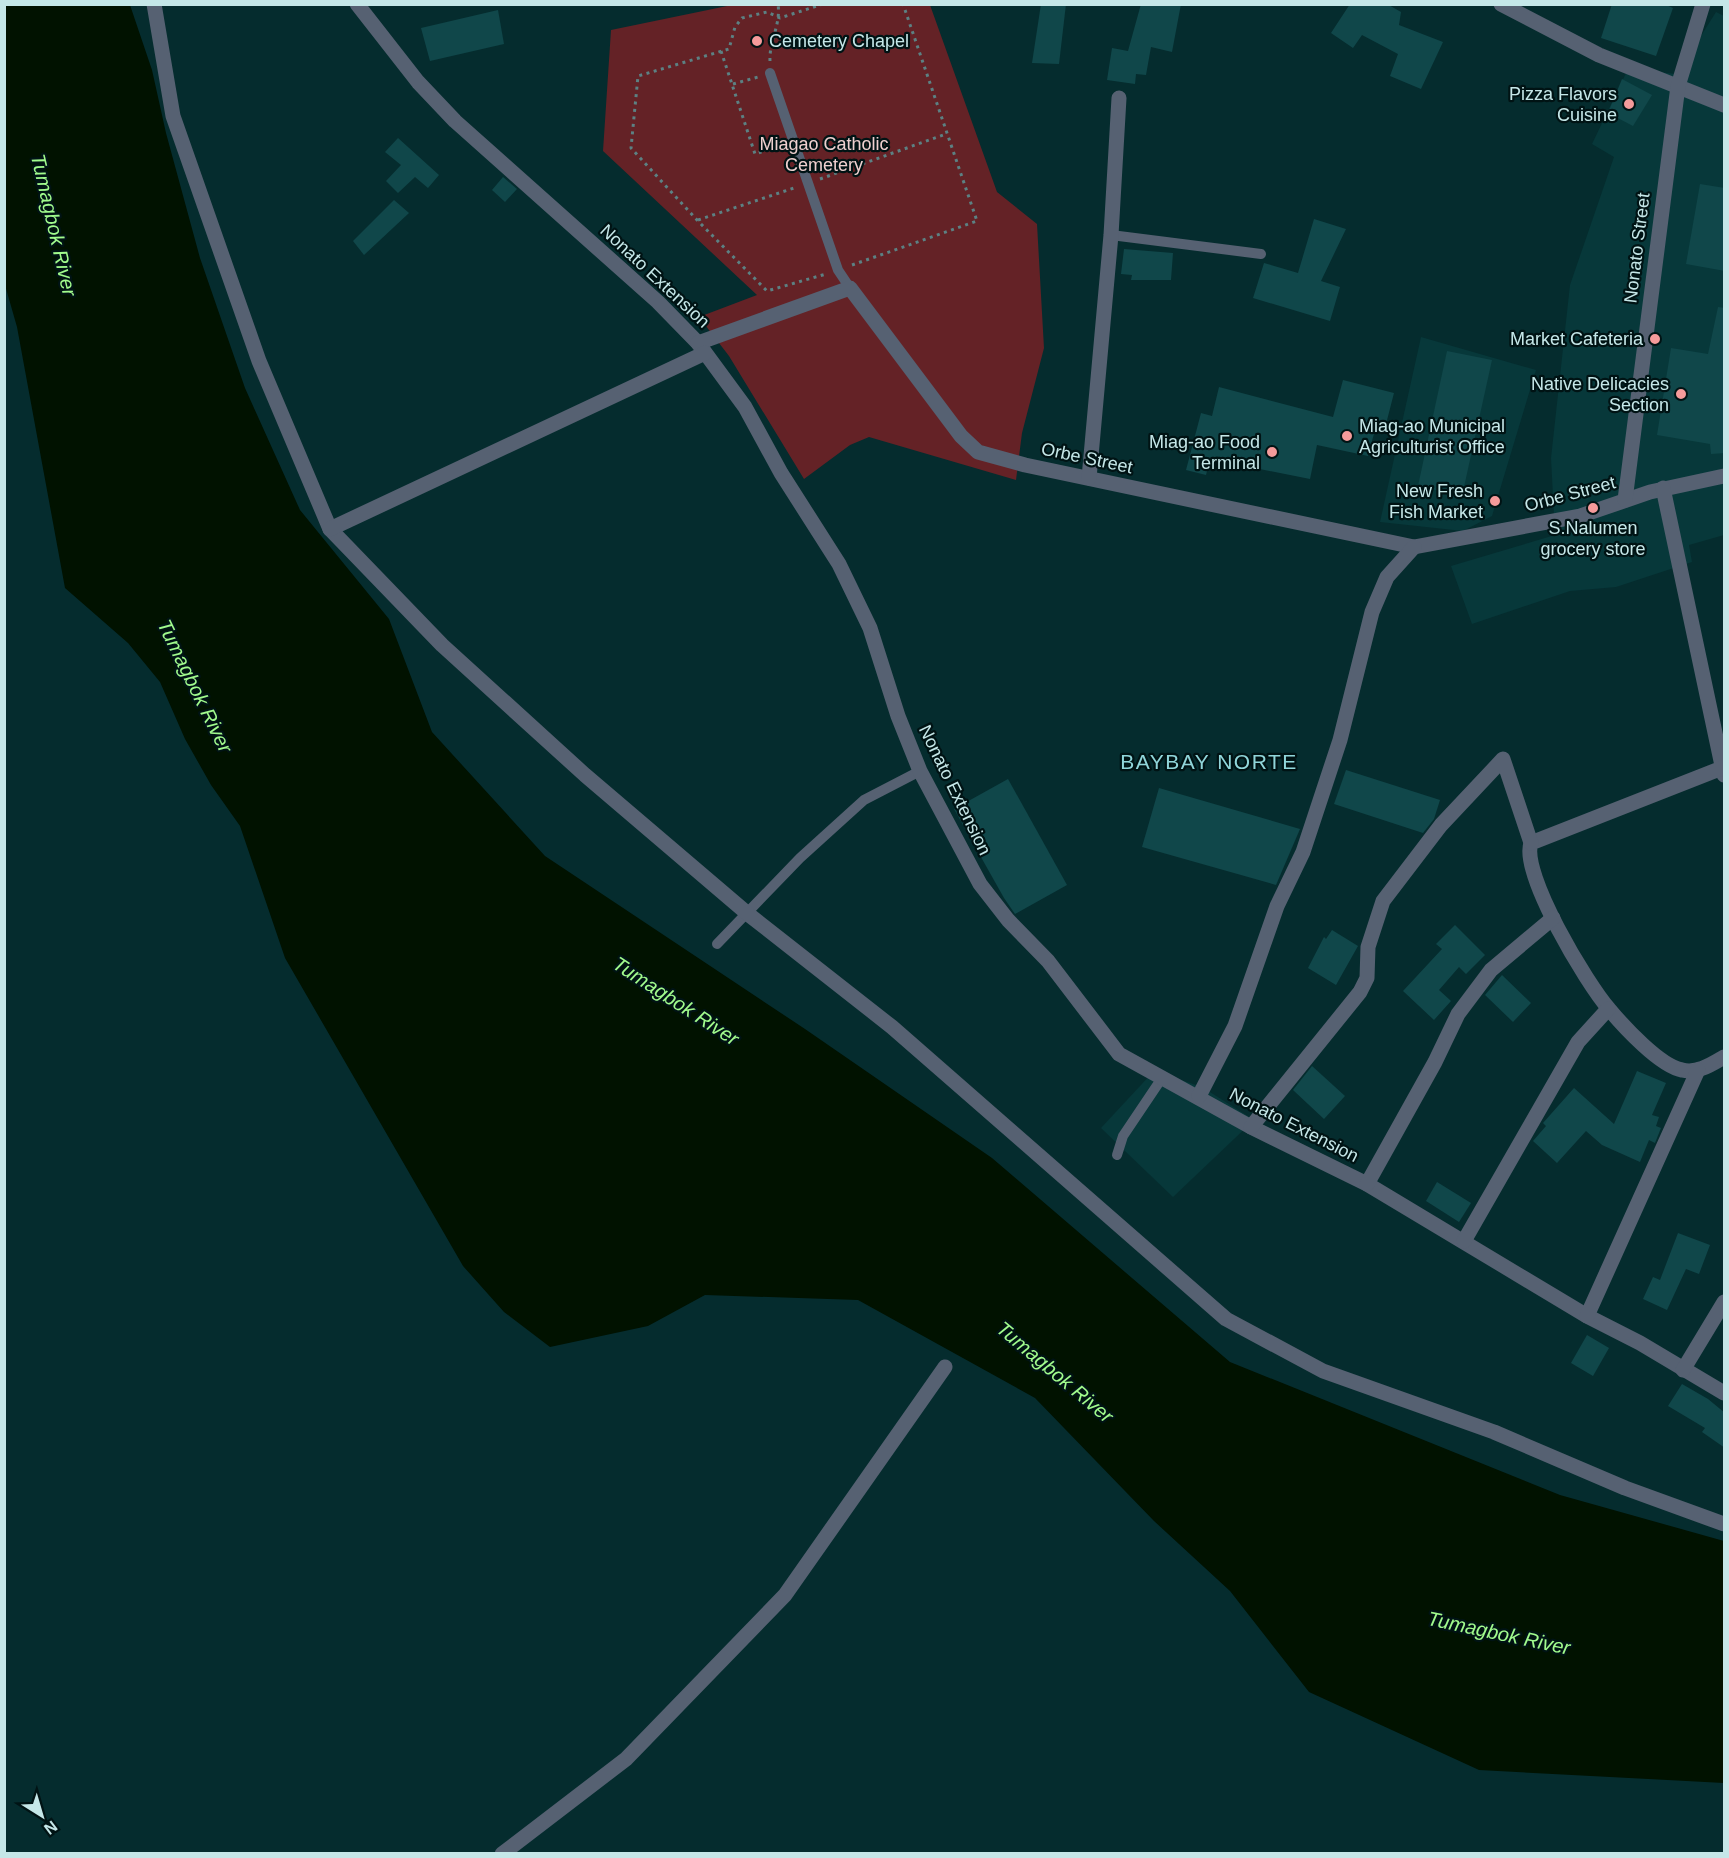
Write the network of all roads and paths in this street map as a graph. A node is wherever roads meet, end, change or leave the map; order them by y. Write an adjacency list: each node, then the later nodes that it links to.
1 (154, 4): 25 (street)
2 (357, 4): 20 (street, Nonato Extension)
3 (778, 4): 8 (path)
4 (823, 4): 8 (path)
5 (903, 4): 18 (path)
6 (1501, 4): 12 (street)
7 (1703, 4): 12 (street, Nonato Street)
8 (780, 18): 9 (path); 10 (path)
9 (721, 51): 11 (path); 18 (path)
10 (770, 73): 11 (path); 15 (lane)
11 (732, 85): 15 (path)
12 (1678, 86): 14 (street); 24 (street, Nonato Street)
13 (1119, 98): 16 (street)
14 (1725, 105)
15 (793, 141): 18 (lane)
16 (1111, 235): 17 (lane); 22 (street)
17 (1261, 254)
18 (838, 270): 19 (lane)
19 (850, 288): 20 (street); 22 (street, Orbe Street)
20 (702, 348): 25 (street); 27 (street, Nonato Extension)
21 (1725, 476): 23 (street, Orbe Street)
22 (1089, 478): 26 (street, Orbe Street)
23 (1663, 488): 24 (street, Orbe Street); 28 (street)
24 (1619, 501): 26 (street, Orbe Street)
25 (330, 529): 30 (street)
26 (1414, 548): 37 (street)
27 (920, 771): 30 (lane); 36 (street, Nonato Extension)
28 (1723, 772): 29 (street)
29 (1532, 843): 31 (street); 38 (street)
30 (748, 914): 32 (lane); 47 (street)
31 (1553, 918): 33 (street); 40 (street)
32 (717, 944)
33 (1608, 1009): 35 (street); 41 (street)
34 (1725, 1057): 35 (street)
35 (1698, 1070): 43 (street)
36 (1162, 1078): 37 (street, Nonato Extension); 39 (lane)
37 (1199, 1096): 38 (street, Nonato Extension)
38 (1251, 1127): 40 (street, Nonato Extension)
39 (1117, 1155)
40 (1367, 1185): 41 (street, Nonato Extension)
41 (1464, 1241): 43 (street, Nonato Extension)
42 (1725, 1302): 45 (street)
43 (1587, 1316): 45 (street, Nonato Extension)
44 (945, 1367): 48 (street)
45 (1683, 1370): 46 (street, Nonato Extension)
46 (1725, 1393)
47 (1725, 1524)
48 (501, 1854)

